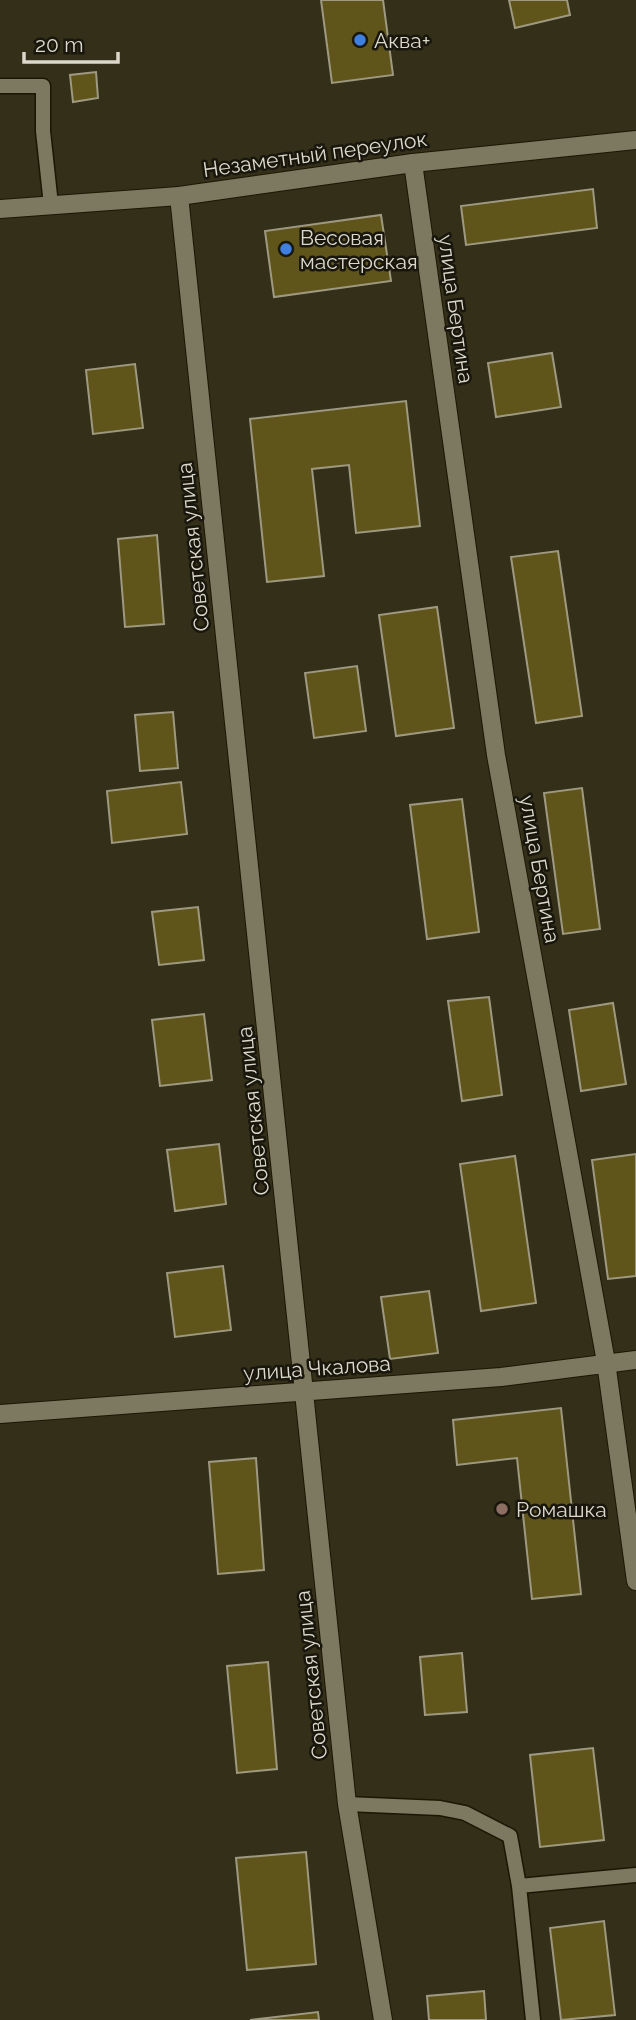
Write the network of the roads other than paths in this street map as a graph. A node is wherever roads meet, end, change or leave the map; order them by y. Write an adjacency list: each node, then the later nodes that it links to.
1 (0, 86): 5 (lane)
2 (636, 140): 3 (street, Незаметный переулок)
3 (413, 163): 4 (street, Незаметный переулок); 8 (street, улица Бертина)
4 (179, 196): 5 (street, Незаметный переулок); 9 (street, Советская улица)
5 (51, 205): 6 (street, Незаметный переулок)
6 (0, 209)
7 (636, 1360): 8 (street, улица Чкалова)
8 (606, 1362): 9 (street, улица Чкалова); 11 (street, улица Бертина)
9 (306, 1392): 10 (street, улица Чкалова); 12 (street, Советская улица)
10 (0, 1414)
11 (636, 1581)
12 (347, 1804): 14 (lane); 15 (street, Советская улица)
13 (636, 1875): 14 (lane)
14 (519, 1886): 16 (lane)
15 (383, 2020)
16 (533, 2020)

